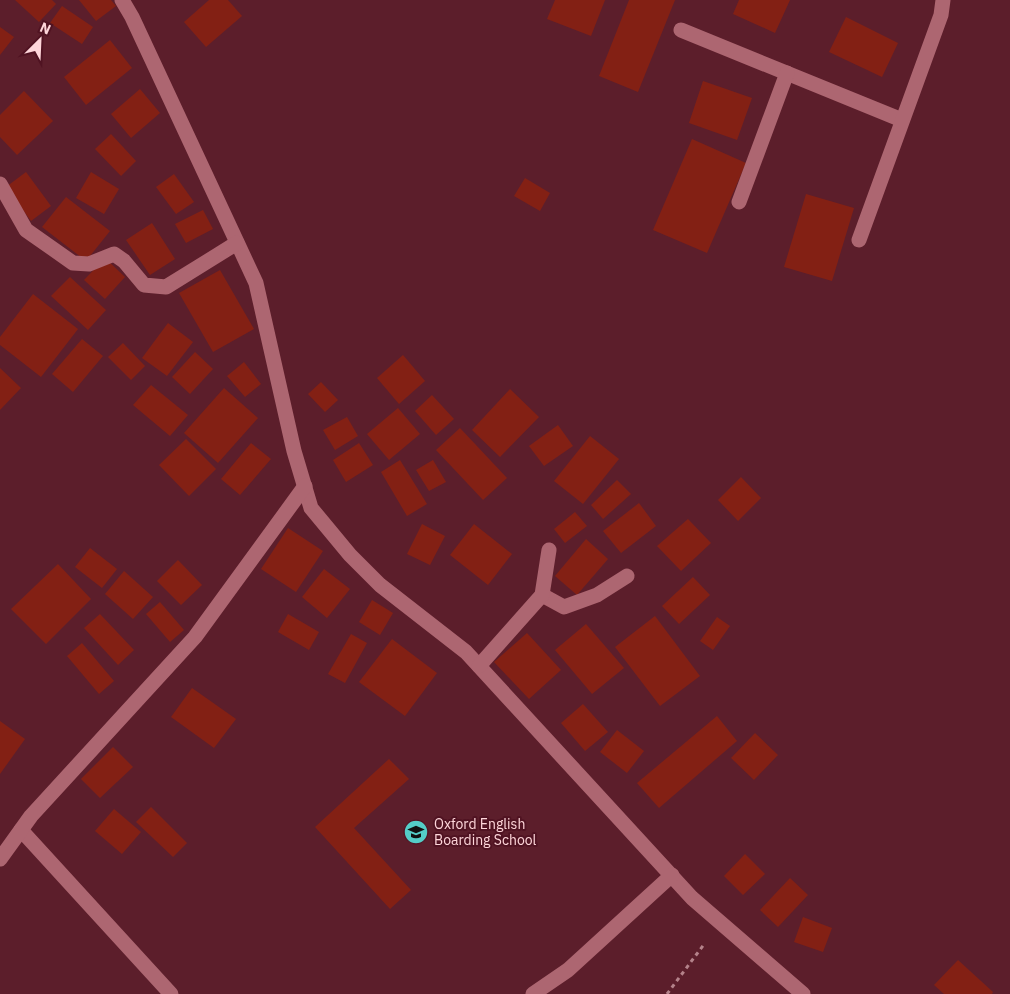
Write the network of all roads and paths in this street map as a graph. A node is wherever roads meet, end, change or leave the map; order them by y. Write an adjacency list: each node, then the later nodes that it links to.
1 (122, 0): 9 (street)
2 (943, 0): 5 (street)
3 (680, 30): 4 (street)
4 (787, 73): 5 (street); 7 (street)
5 (902, 120): 8 (street)
6 (0, 184): 9 (street)
7 (739, 202)
8 (859, 240)
9 (237, 243): 10 (street)
10 (305, 486): 14 (street); 15 (street)
11 (549, 550): 13 (street)
12 (627, 576): 13 (street)
13 (542, 595): 14 (street)
14 (479, 666): 17 (street)
15 (21, 830): 16 (street); 19 (street)
16 (0, 858)
17 (672, 875): 18 (street); 20 (street)
18 (721, 922): 21 (path); 22 (street)
19 (171, 994)
20 (532, 994)
21 (667, 994)
22 (803, 994)

